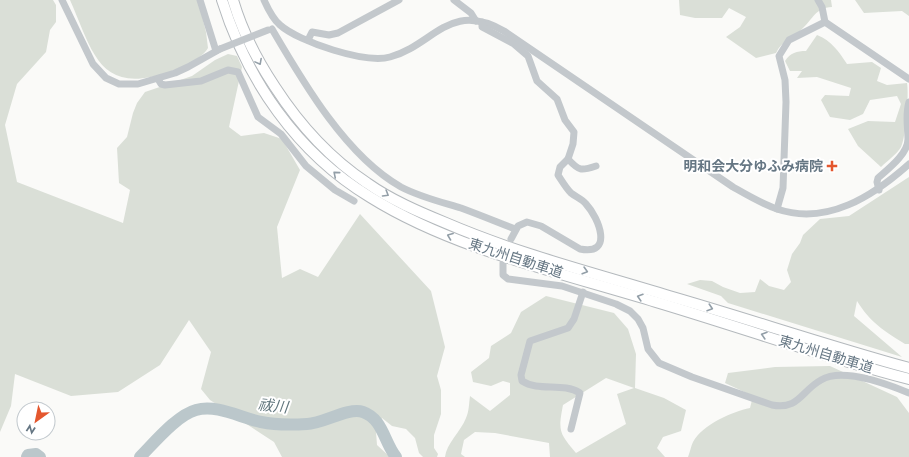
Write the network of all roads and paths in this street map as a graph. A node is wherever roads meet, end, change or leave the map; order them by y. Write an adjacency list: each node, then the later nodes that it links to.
1 (62, 0): 15 (street)
2 (200, 0): 14 (street)
3 (222, 0): 29 (highway, 東九州自動車道, one-way to 3)
4 (233, 0): 28 (highway, 東九州自動車道, one-way to 28)
5 (264, 0): 11 (street)
6 (399, 0): 13 (street)
7 (454, 0): 9 (street)
8 (818, 0): 10 (street)
9 (479, 21): 13 (street); 18 (street); 23 (street)
10 (825, 22): 16 (street); 23 (street)
11 (280, 25): 12 (street); 13 (street)
12 (270, 30): 14 (street, bridge); 24 (street)
13 (308, 40)
14 (218, 50): 15 (street)
15 (158, 79): 22 (street)
16 (909, 79)
17 (909, 102): 21 (street)
18 (568, 159): 20 (street); 24 (street)
19 (909, 164): 21 (street)
20 (596, 166)
21 (879, 190): 23 (street)
22 (354, 201)
23 (777, 209)
24 (515, 229): 25 (street)
25 (511, 239)
26 (503, 263): 27 (street)
27 (583, 292): 30 (street); 31 (street)
28 (909, 368)
29 (909, 379)
30 (909, 393)
31 (571, 429)

